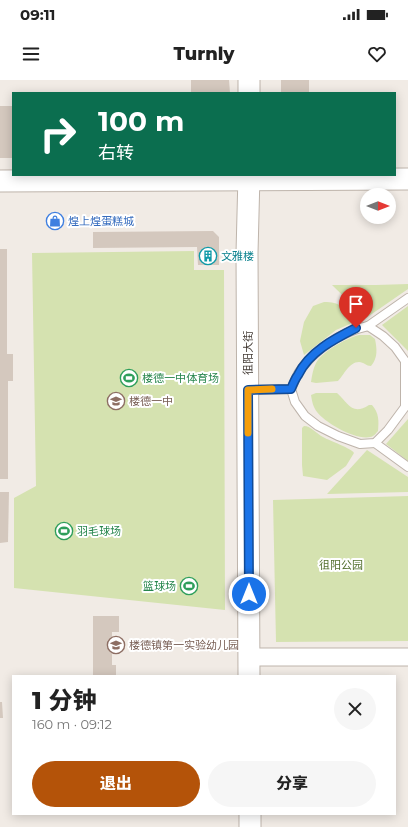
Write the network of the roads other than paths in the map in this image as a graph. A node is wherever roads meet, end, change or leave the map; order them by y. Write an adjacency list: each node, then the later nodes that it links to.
1 (249, 80): 2 (street)
2 (249, 92)
3 (249, 177): 4 (street); 5 (street); 9 (street, 徂阳大街)
4 (408, 178)
5 (0, 181)
6 (408, 298): 7 (lane)
7 (368, 326): 8 (lane); 10 (lane)
8 (291, 389): 9 (lane); 10 (lane)
9 (248, 390): 13 (street, 徂阳大街)
10 (376, 443): 11 (lane)
11 (408, 467)
12 (408, 657): 13 (street)
13 (249, 667)
14 (250, 815): 15 (street)
15 (250, 827)

